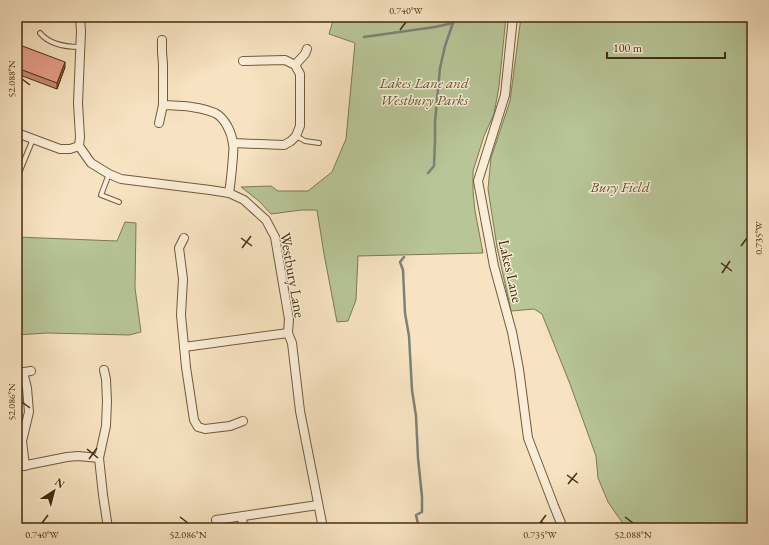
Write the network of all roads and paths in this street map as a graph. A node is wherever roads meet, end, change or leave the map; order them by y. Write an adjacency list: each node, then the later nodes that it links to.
1 (80, 17): 5 (street)
2 (513, 17): 35 (street, Lakes Lane)
3 (40, 33): 5 (lane)
4 (162, 40): 9 (street)
5 (80, 47): 16 (street)
6 (307, 49): 8 (street)
7 (243, 61): 8 (street)
8 (295, 65): 12 (street)
9 (163, 105): 10 (street); 15 (street)
10 (159, 124)
11 (17, 133): 13 (street)
12 (296, 136): 14 (lane); 15 (street)
13 (33, 139): 16 (street); 17 (lane)
14 (319, 142)
15 (233, 143): 19 (street)
16 (79, 146): 18 (street, Westbury Lane)
17 (19, 173)
18 (109, 174): 19 (street, Westbury Lane); 20 (lane)
19 (229, 193): 22 (street, Westbury Lane)
20 (119, 202)
21 (184, 238): 23 (street)
22 (288, 333): 23 (street); 29 (street, Westbury Lane)
23 (184, 347): 26 (street)
24 (104, 370): 27 (street)
25 (24, 372): 28 (street)
26 (243, 421)
27 (100, 458): 28 (street); 32 (street)
28 (21, 466)
29 (318, 505): 30 (street); 34 (street, Westbury Lane)
30 (242, 517): 31 (street); 33 (street)
31 (216, 520)
32 (108, 528)
33 (243, 528)
34 (322, 528)
35 (563, 528)

